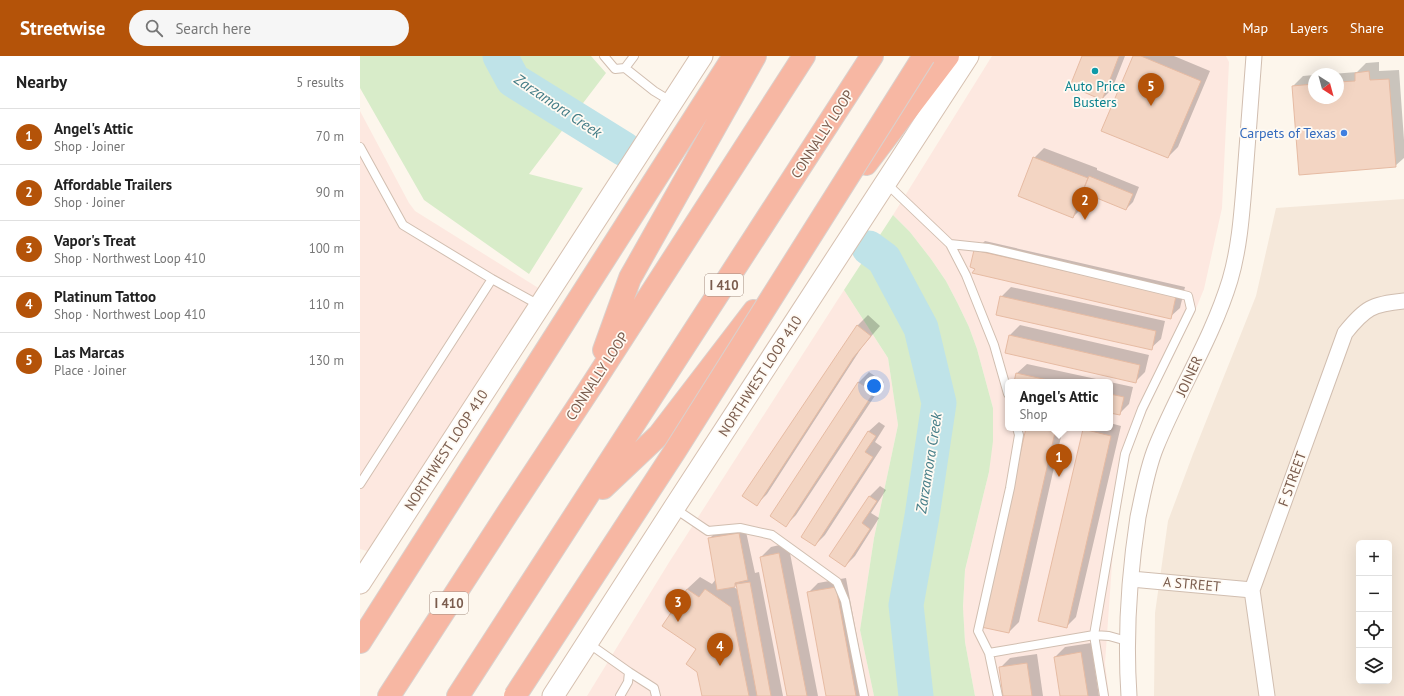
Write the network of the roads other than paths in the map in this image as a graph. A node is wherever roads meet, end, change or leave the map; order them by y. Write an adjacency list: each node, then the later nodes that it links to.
1 (604, 56): 12 (lane)
2 (634, 56): 12 (lane)
3 (702, 56): 13 (main road, NORTHWEST LOOP 410)
4 (734, 56): 31 (highway)
5 (755, 56): 21 (highway)
6 (804, 56): 21 (highway, CONNALLY LOOP / I 410)
7 (872, 56): 25 (highway, CONNALLY LOOP / I 410)
8 (924, 56): 37 (highway, bridge)
9 (948, 56): 25 (highway)
10 (968, 56): 15 (main road, NORTHWEST LOOP 410)
11 (1254, 56): 27 (street, JOINER)
12 (625, 68): 13 (lane)
13 (672, 102): 19 (main road, NORTHWEST LOOP 410)
14 (360, 147): 17 (lane)
15 (885, 183): 16 (lane); 24 (main road, NORTHWEST LOOP 410)
16 (950, 244): 20 (lane); 29 (lane)
17 (492, 279): 19 (lane); 23 (lane)
18 (1404, 301): 28 (street, F STREET)
19 (540, 305): 26 (main road, NORTHWEST LOOP 410)
20 (1005, 384)
21 (592, 385): 35 (highway, CONNALLY LOOP / I 410)
22 (1018, 431): 33 (lane)
23 (360, 484)
24 (674, 508): 32 (main road, NORTHWEST LOOP 410); 41 (lane)
25 (576, 514): 36 (highway, CONNALLY LOOP / I 410)
26 (362, 577)
27 (1131, 579): 28 (street, A STREET); 30 (street, JOINER)
28 (1252, 590): 45 (street, F STREET)
29 (1094, 635): 30 (lane); 33 (lane); 43 (lane)
30 (1127, 641): 44 (street, JOINER)
31 (360, 642)
32 (587, 642): 34 (lane); 38 (main road, NORTHWEST LOOP 410)
33 (989, 653): 42 (lane)
34 (629, 672): 39 (lane); 40 (lane)
35 (388, 696)
36 (458, 696)
37 (515, 696)
38 (553, 696)
39 (620, 696)
40 (656, 696)
41 (864, 696)
42 (998, 696)
43 (1104, 696)
44 (1129, 696)
45 (1267, 696)

